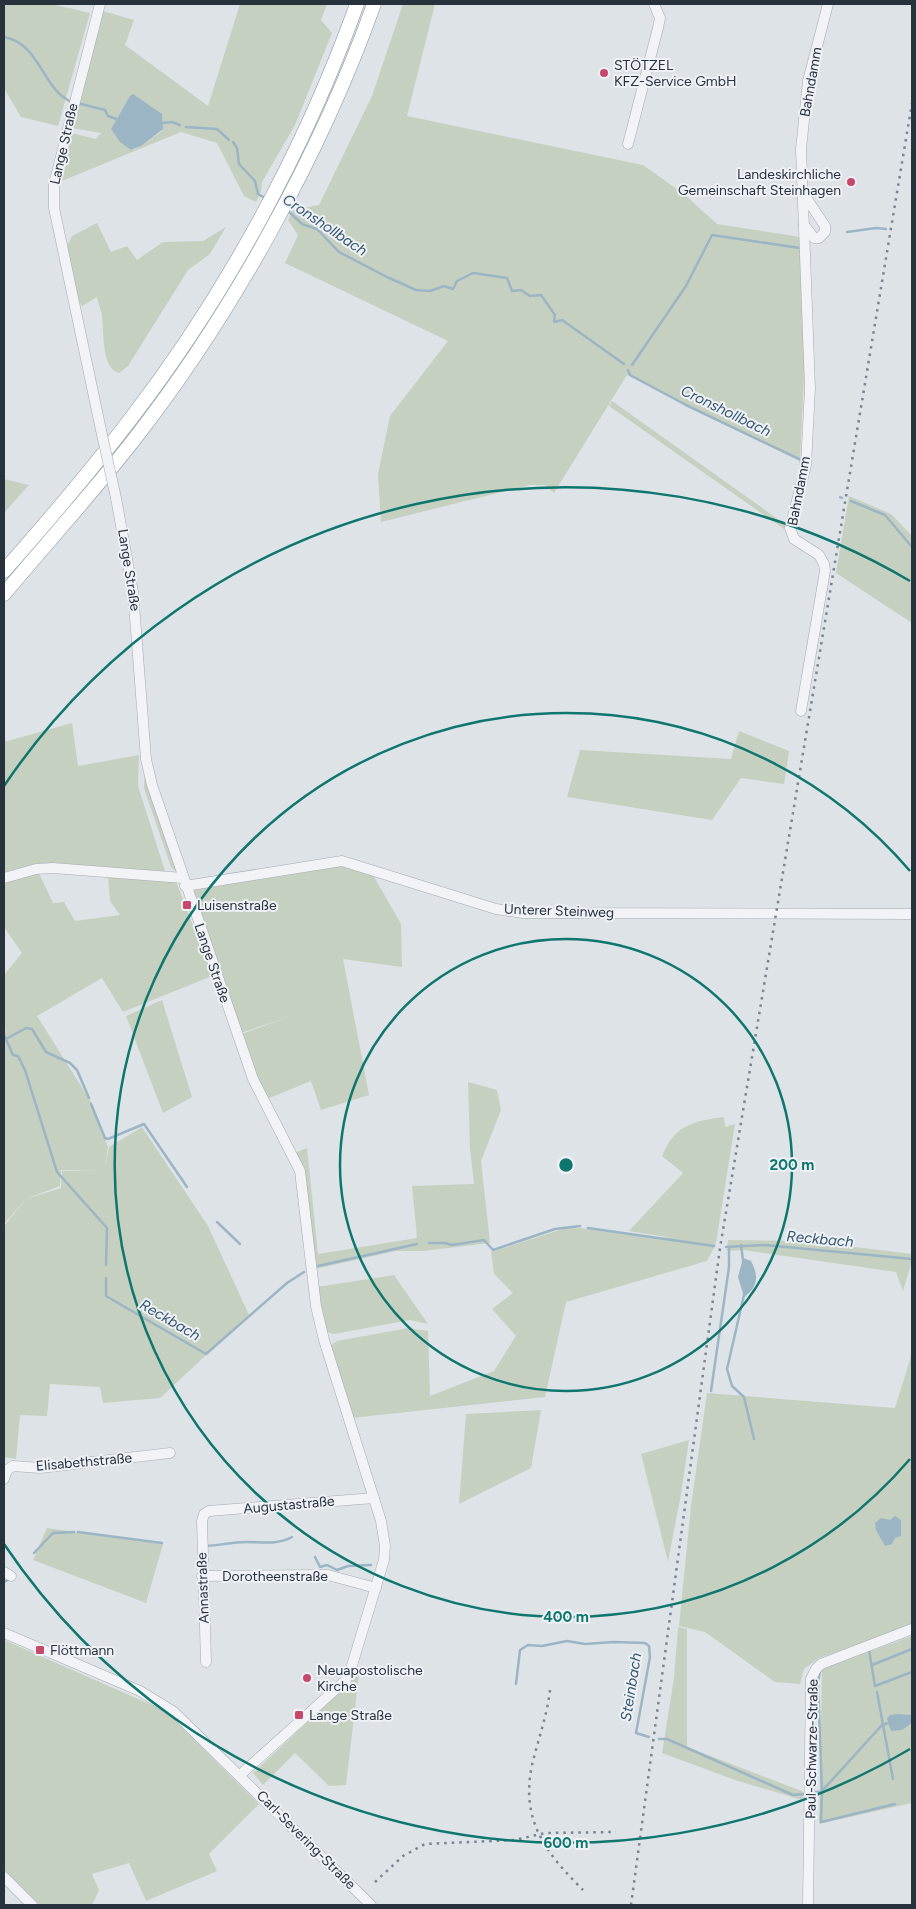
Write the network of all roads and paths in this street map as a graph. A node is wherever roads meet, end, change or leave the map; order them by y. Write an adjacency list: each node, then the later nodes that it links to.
1 (100, 4): 14 (street, Lange Straße, bridge)
2 (358, 4): 8 (highway)
3 (374, 4): 8 (highway)
4 (654, 4): 6 (street)
5 (828, 4): 7 (street, Bahndamm)
6 (628, 144)
7 (803, 193): 9 (street, Bahndamm); 9 (street)
8 (268, 220): 10 (highway); 11 (highway)
9 (804, 225): 12 (street, Bahndamm)
10 (4, 571)
11 (4, 594)
12 (801, 711)
13 (4, 878): 14 (street)
14 (184, 882): 15 (street, Unterer Steinweg); 18 (street, Lange Straße)
15 (912, 914)
16 (170, 1453): 17 (street, Elisabethstraße)
17 (4, 1479)
18 (374, 1498): 19 (street, Augustastraße); 21 (street, Lange Straße)
19 (204, 1514): 20 (street, Annastraße)
20 (202, 1576): 21 (street, Dorotheenstraße); 24 (street, Annastraße)
21 (376, 1588): 25 (street, Lange Straße)
22 (912, 1629): 30 (street, Paul-Schwarze-Straße)
23 (4, 1633): 25 (street, Carl-Severing-Straße)
24 (206, 1662)
25 (240, 1775): 29 (street, Carl-Severing-Straße)
26 (4, 1877): 27 (street)
27 (7, 1886): 28 (street)
28 (32, 1905)
29 (371, 1905)
30 (808, 1905)

